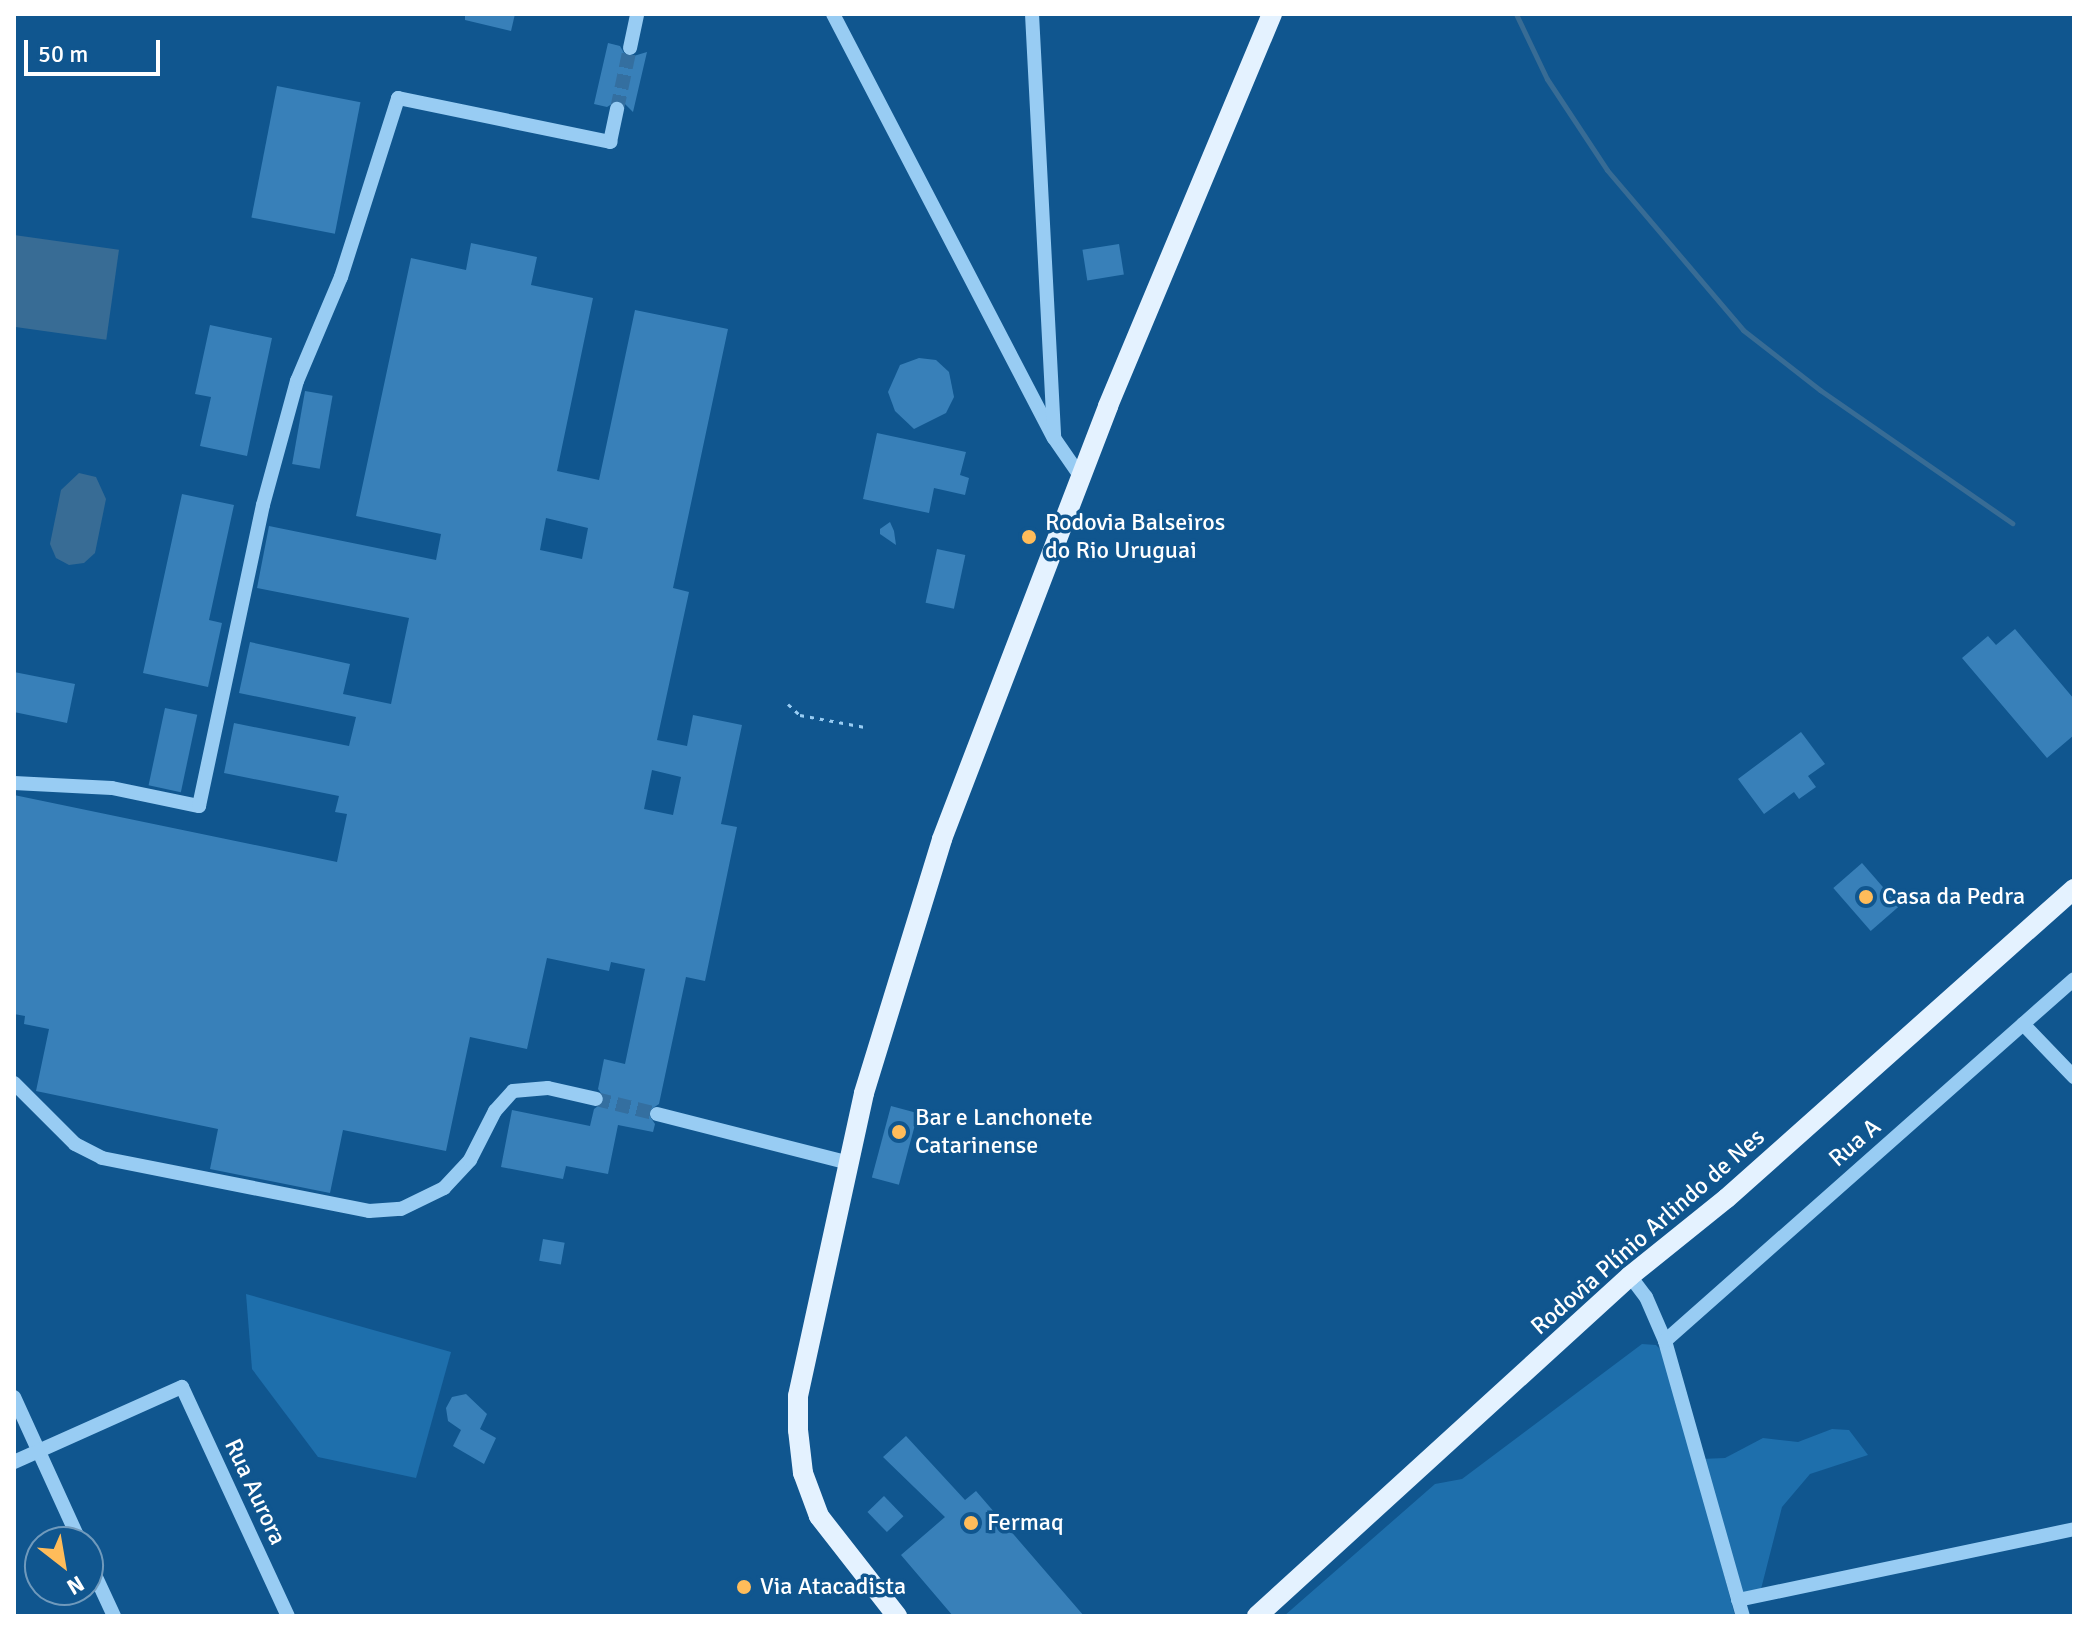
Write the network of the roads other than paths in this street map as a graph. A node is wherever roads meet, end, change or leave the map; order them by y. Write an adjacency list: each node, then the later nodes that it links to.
1 (637, 14): 5 (street)
2 (833, 14): 7 (street)
3 (1032, 14): 7 (street)
4 (1272, 14): 8 (main road)
5 (630, 48)
6 (617, 109): 9 (street)
7 (1054, 438): 8 (street)
8 (1081, 477): 17 (main road)
9 (14, 783)
10 (2074, 889): 18 (main road, Rodovia Plínio Arlindo de Nes)
11 (2074, 979): 12 (street, Rua A)
12 (2023, 1024): 13 (street); 19 (street, Rua A)
13 (2074, 1077)
14 (14, 1083): 15 (street)
15 (596, 1099)
16 (657, 1114): 17 (street)
17 (849, 1163): 29 (main road)
18 (1630, 1276): 19 (street); 30 (main road, Rodovia Plínio Arlindo de Nes)
19 (1665, 1341): 26 (street)
20 (14, 1397): 21 (street)
21 (39, 1451): 22 (street); 23 (street); 28 (street, Rua Aurora)
22 (14, 1462)
23 (73, 1526)
24 (2074, 1529): 26 (street)
25 (104, 1594): 27 (street)
26 (1738, 1600): 31 (street)
27 (114, 1616)
28 (288, 1616)
29 (897, 1616)
30 (1257, 1616)
31 (1743, 1616)

